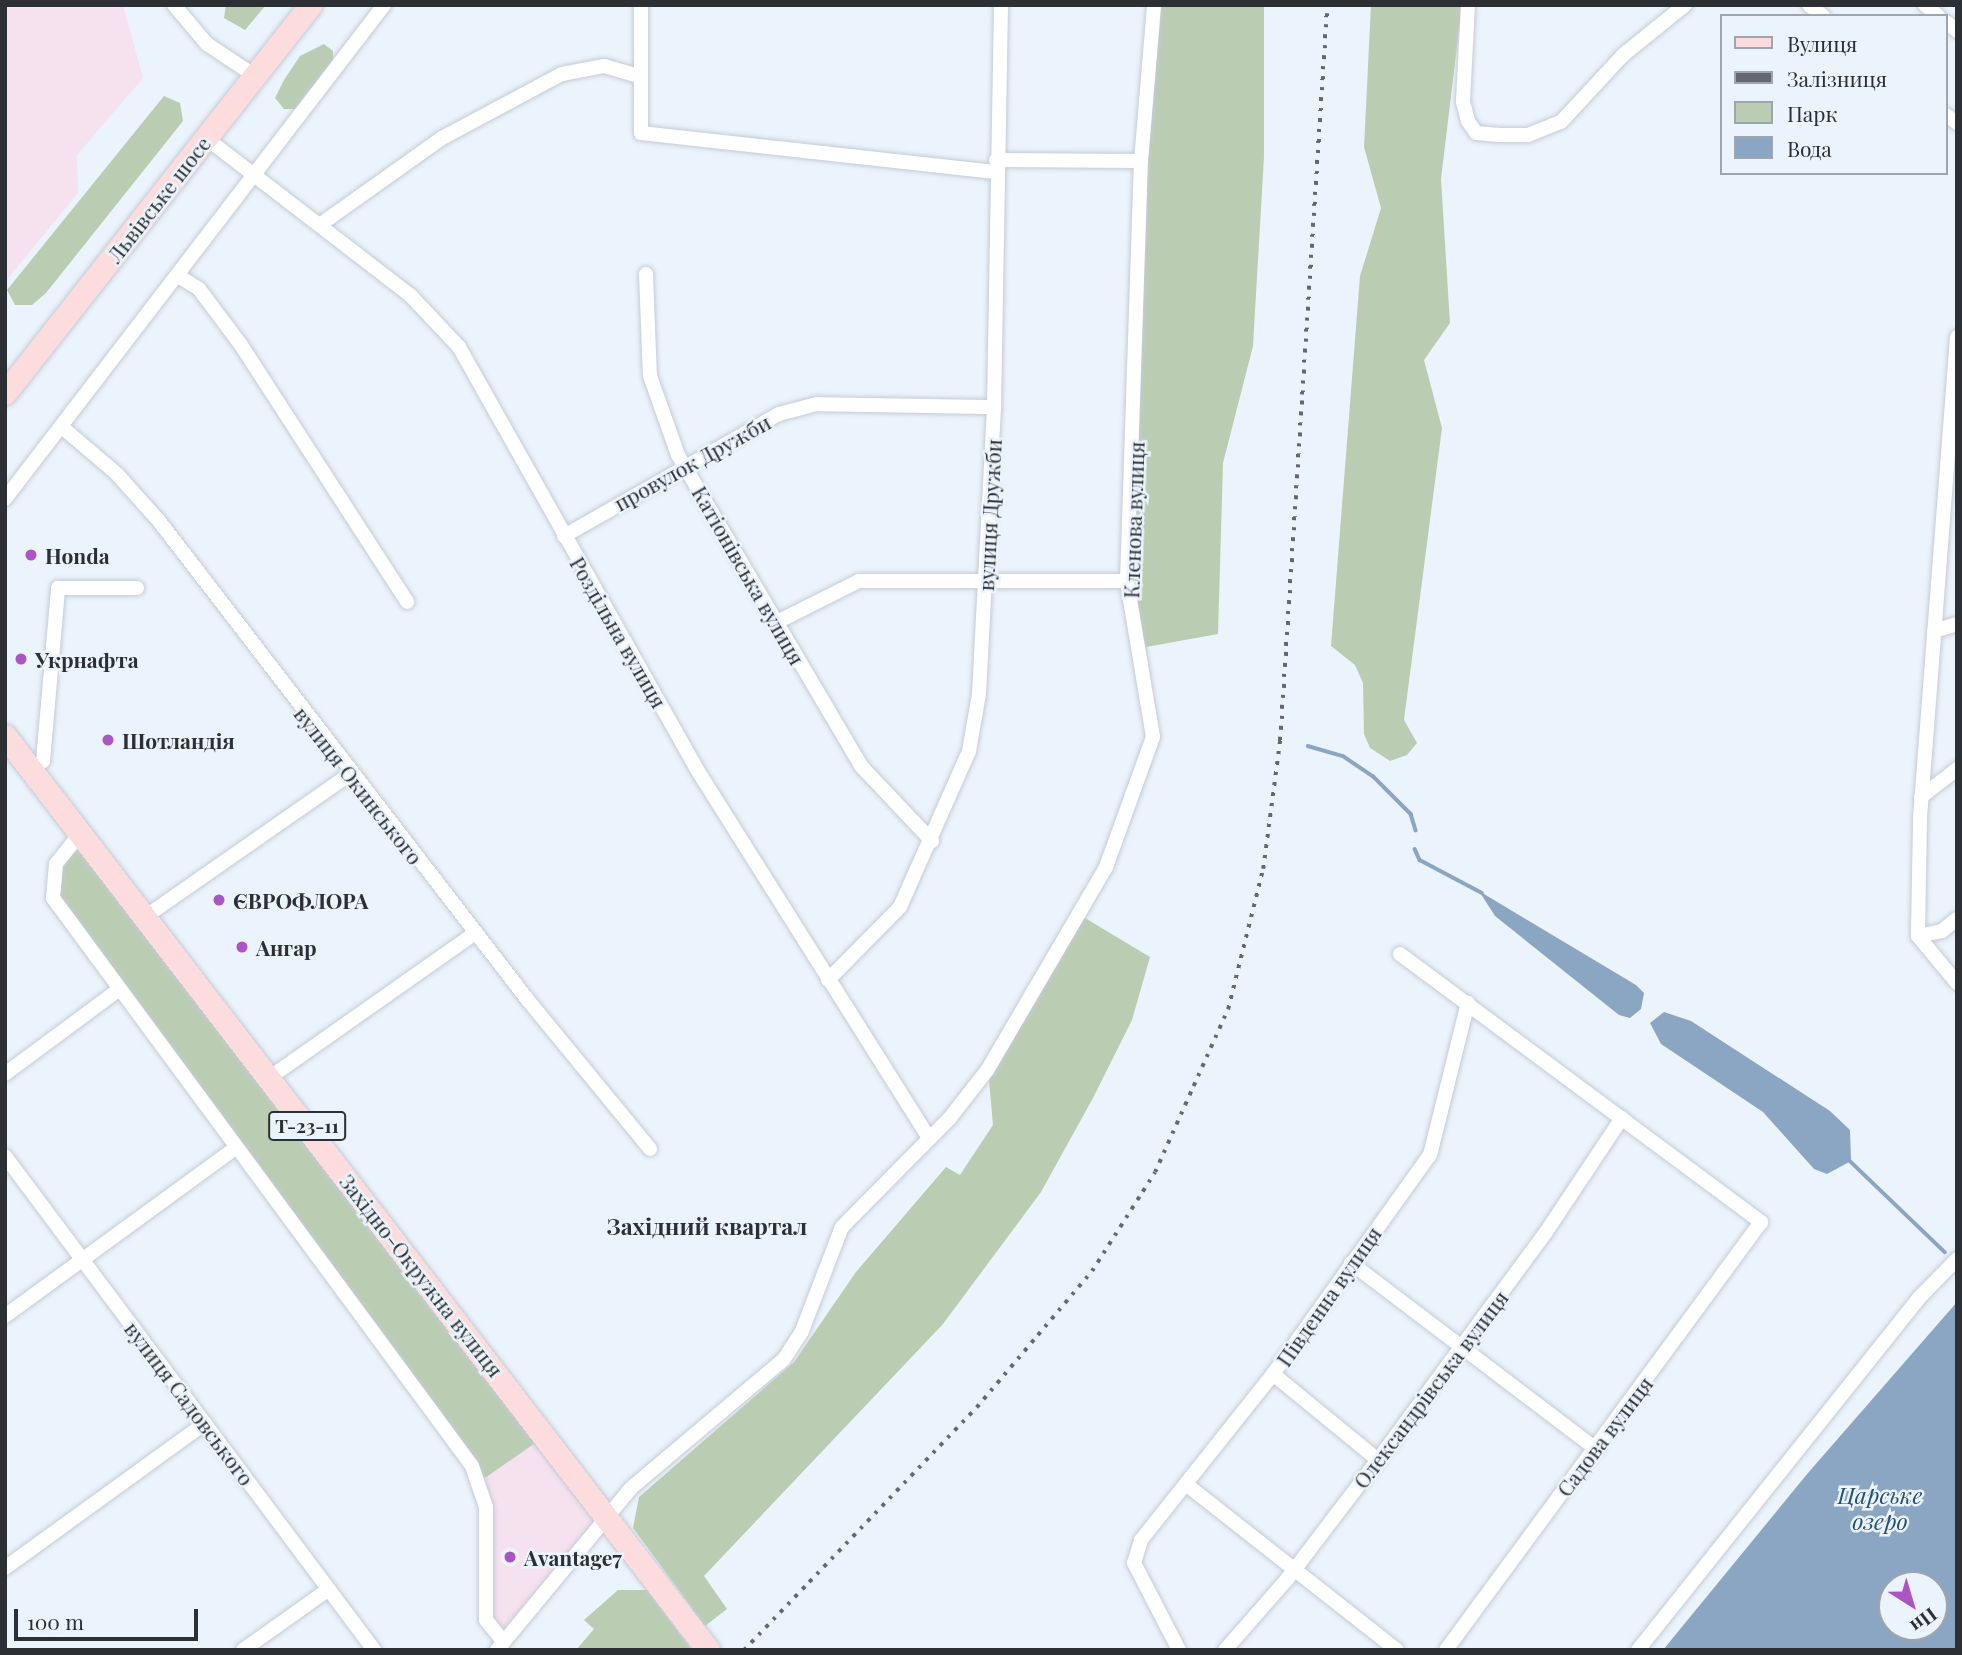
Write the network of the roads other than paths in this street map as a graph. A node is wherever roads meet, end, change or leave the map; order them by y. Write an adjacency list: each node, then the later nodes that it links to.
1 (174, 5): 9 (street)
2 (310, 5): 9 (main road, Львівське шосе)
3 (384, 5): 14 (street)
4 (641, 5): 10 (street)
5 (1000, 5): 13 (street, вулиця Дружби)
6 (1154, 5): 12 (street, Кленова вулиця)
7 (1468, 5): 8 (street)
8 (1685, 5)
9 (255, 76): 11 (main road, Львівське шосе)
10 (639, 76): 13 (street); 15 (street)
11 (206, 138): 14 (street, Роздільна вулиця); 19 (main road, Львівське шосе)
12 (1141, 161): 13 (street); 25 (street, Кленова вулиця)
13 (996, 166): 20 (street, вулиця Дружби)
14 (255, 176): 15 (street, Роздільна вулиця); 17 (street)
15 (321, 224): 24 (street, Роздільна вулиця)
16 (646, 274): 22 (street, Катіонівська вулиця)
17 (180, 277): 21 (street); 28 (street)
18 (1957, 337): 31 (street)
19 (5, 393)
20 (994, 407): 22 (street, провулок Дружби); 26 (street, вулиця Дружби)
21 (63, 428): 23 (street); 35 (street, вулиця Окинського)
22 (682, 465): 24 (street, провулок Дружби); 29 (street, Катіонівська вулиця)
23 (5, 499)
24 (564, 536): 44 (street, Роздільна вулиця)
25 (1127, 581): 26 (street); 51 (street, Кленова вулиця)
26 (985, 584): 29 (street); 38 (street, вулиця Дружби)
27 (136, 588): 34 (street)
28 (407, 601)
29 (776, 622): 38 (street, Катіонівська вулиця)
30 (1957, 624): 31 (street)
31 (1934, 631): 36 (street)
32 (5, 736): 34 (main road, Західно-Окружна вулиця / Т-23-11)
33 (1957, 769): 36 (street)
34 (31, 770): 37 (main road, Західно-Окружна вулиця / Т-23-11)
35 (351, 774): 39 (street); 41 (street, вулиця Окинського)
36 (1921, 797): 42 (street)
37 (80, 834): 39 (main road, Західно-Окружна вулиця / Т-23-11); 46 (street)
38 (932, 841): 44 (street, вулиця Дружби)
39 (145, 917): 49 (main road, Західно-Окружна вулиця / Т-23-11)
40 (1957, 919): 42 (street)
41 (475, 933): 49 (street); 53 (street, вулиця Окинського)
42 (1918, 936): 45 (street)
43 (1400, 954): 47 (street)
44 (828, 980): 51 (street, Роздільна вулиця)
45 (1957, 983)
46 (118, 990): 48 (street); 52 (street)
47 (1468, 1003): 50 (street); 57 (street, Південна вулиця)
48 (5, 1074)
49 (269, 1078): 65 (main road, Західно-Окружна вулиця / Т-23-11)
50 (1622, 1118): 59 (street, Олександрівська вулиця); 62 (street, Садова вулиця)
51 (929, 1138): 65 (street, Кленова вулиця)
52 (235, 1148): 56 (street); 70 (street)
53 (650, 1149)
54 (5, 1156): 56 (street, вулиця Садовського)
55 (1957, 1259): 77 (street)
56 (83, 1260): 58 (street); 61 (street, вулиця Садовського)
57 (1351, 1263): 59 (street); 60 (street, Південна вулиця)
58 (5, 1316)
59 (1461, 1348): 62 (street); 63 (street, Олександрівська вулиця)
60 (1272, 1374): 63 (street); 64 (street, Південна вулиця)
61 (205, 1423): 66 (street); 68 (street, вулиця Садовського)
62 (1596, 1449): 76 (street, Садова вулиця)
63 (1378, 1460): 67 (street, Олександрівська вулиця)
64 (1187, 1485): 67 (street); 73 (street, Південна вулиця)
65 (608, 1516): 69 (main road, Західно-Окружна вулиця / Т-23-11); 70 (street, Кленова вулиця)
66 (5, 1568)
67 (1294, 1570): 74 (street, Олександрівська вулиця); 75 (street)
68 (329, 1589): 71 (street); 72 (street, вулиця Садовського)
69 (702, 1642)
70 (500, 1646)
71 (243, 1650)
72 (374, 1650)
73 (1179, 1650)
74 (1225, 1650)
75 (1397, 1650)
76 (1446, 1650)
77 (1638, 1650)

